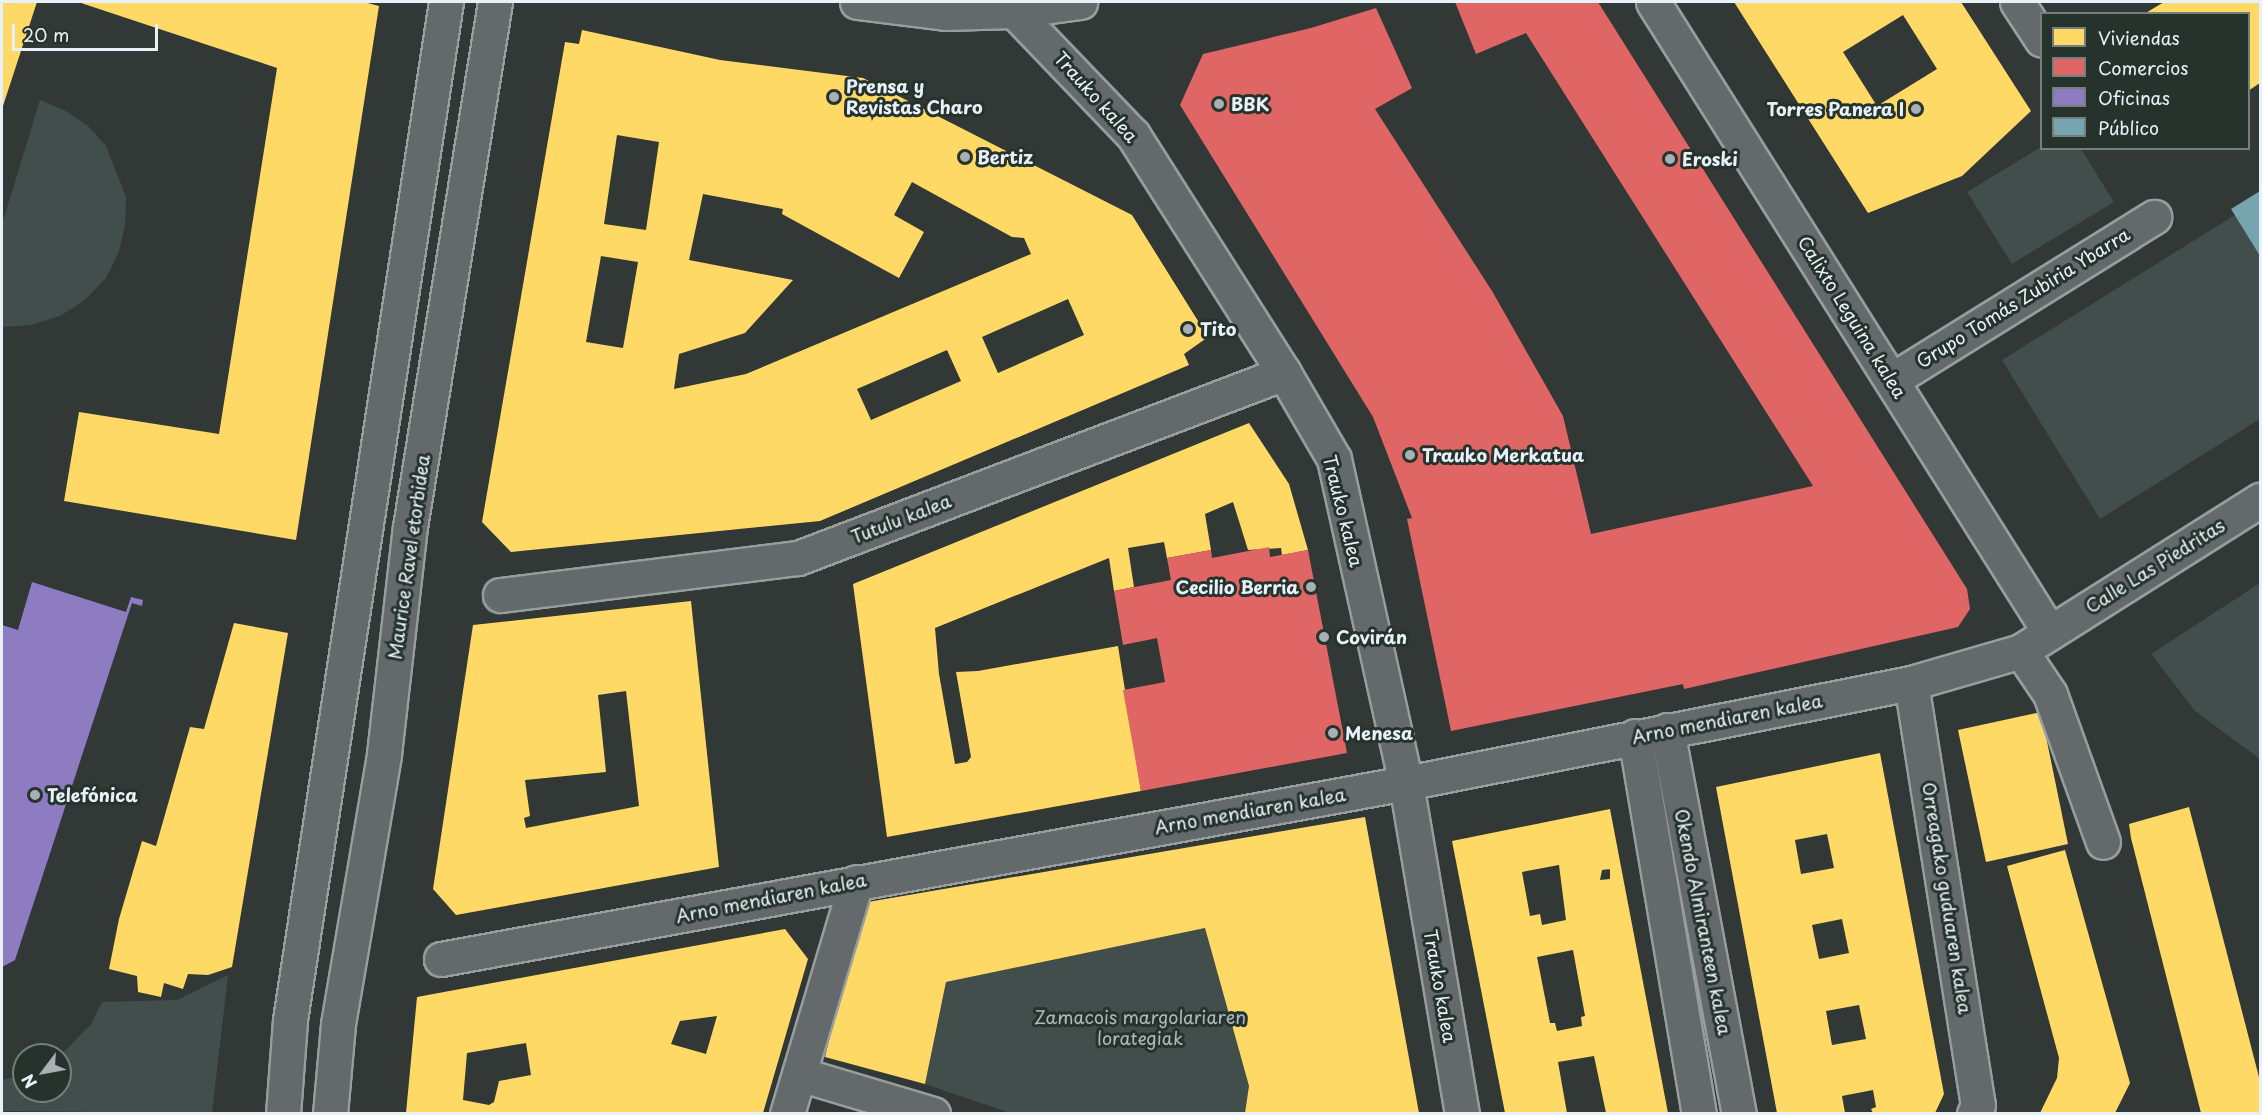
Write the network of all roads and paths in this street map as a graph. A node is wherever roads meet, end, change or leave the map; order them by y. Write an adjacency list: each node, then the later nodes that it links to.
1 (446, 2): 24 (street)
2 (495, 2): 25 (street, Maurice Ravel etorbidea)
3 (857, 2): 7 (street)
4 (1080, 2): 7 (street)
5 (1653, 2): 11 (street, Calixto Leguina kalea)
6 (2018, 2): 8 (street)
7 (1013, 6): 10 (street, Trauko kalea)
8 (2040, 37)
9 (2154, 217): 11 (street, Grupo Tomás Zubiria Ybarra)
10 (1284, 373): 13 (street, Tutulu kalea); 19 (street, Trauko kalea)
11 (1892, 380): 14 (street, Calixto Leguina kalea)
12 (2260, 500): 14 (street, Calle Las Piedritas)
13 (500, 595)
14 (2050, 633): 15 (street, Arno mendiaren kalea)
15 (2021, 651): 16 (street, Arno mendiaren kalea); 20 (street)
16 (1911, 683): 17 (street, Arno mendiaren kalea); 31 (street, Orreagako guduaren kalea)
17 (1667, 730): 18 (street, Arno mendiaren kalea); 30 (street, Okendo Almiranteen kalea)
18 (1635, 736): 19 (street, Arno mendiaren kalea); 29 (street, Okendo Almiranteen kalea)
19 (1406, 783): 21 (street, Arno mendiaren kalea); 28 (street, Trauko kalea)
20 (2103, 842)
21 (856, 882): 22 (street, Arno mendiaren kalea); 23 (street)
22 (441, 959)
23 (800, 1074): 26 (street); 27 (street)
24 (283, 1113)
25 (330, 1113)
26 (787, 1113)
27 (933, 1113)
28 (1462, 1113)
29 (1700, 1113)
30 (1739, 1113)
31 (1974, 1113)

